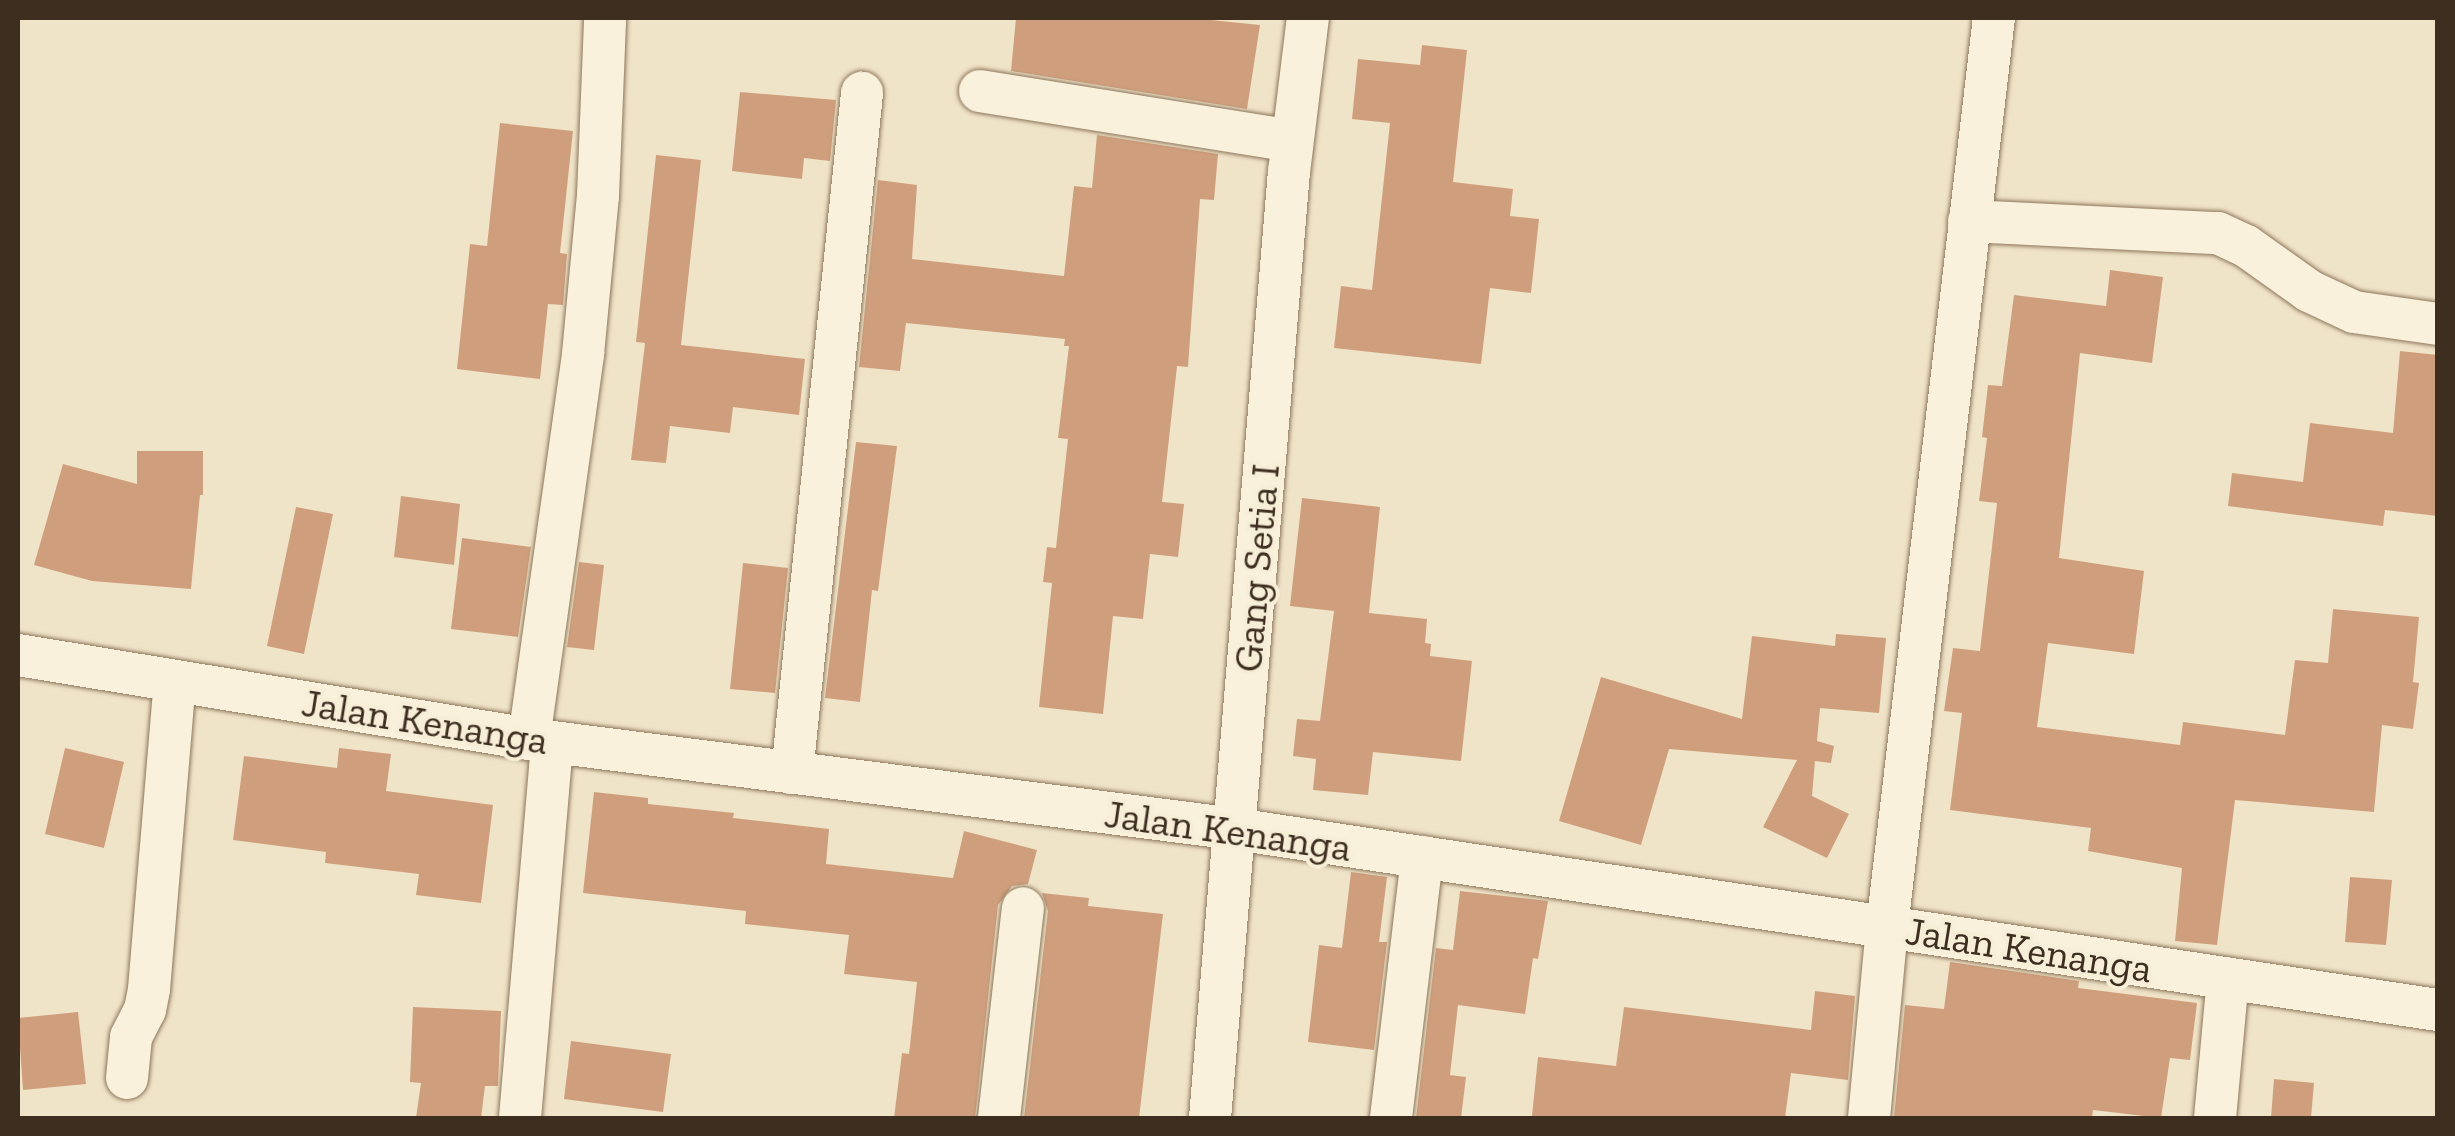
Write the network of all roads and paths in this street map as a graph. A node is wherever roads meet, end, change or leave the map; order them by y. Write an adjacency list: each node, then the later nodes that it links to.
1 (606, 18): 11 (street)
2 (1308, 18): 6 (street, Gang Setia I)
3 (1994, 18): 7 (street)
4 (980, 91): 6 (street)
5 (862, 93): 12 (street)
6 (1292, 141): 13 (street, Gang Setia I)
7 (1969, 222): 8 (street); 16 (street)
8 (2438, 324)
9 (18, 655): 10 (street, Jalan Kenanga)
10 (175, 681): 11 (street, Jalan Kenanga); 19 (street)
11 (540, 740): 12 (street, Jalan Kenanga); 20 (street)
12 (792, 773): 13 (street, Jalan Kenanga)
13 (1235, 829): 14 (street, Jalan Kenanga); 22 (street, Gang Setia I)
14 (1422, 857): 16 (street, Jalan Kenanga); 23 (street)
15 (1023, 908): 21 (street)
16 (1887, 927): 17 (street, Jalan Kenanga); 24 (street)
17 (2228, 979): 18 (street, Jalan Kenanga); 25 (street)
18 (2438, 1010)
19 (128, 1078)
20 (520, 1118)
21 (998, 1118)
22 (1210, 1118)
23 (1391, 1118)
24 (1869, 1118)
25 (2215, 1118)

